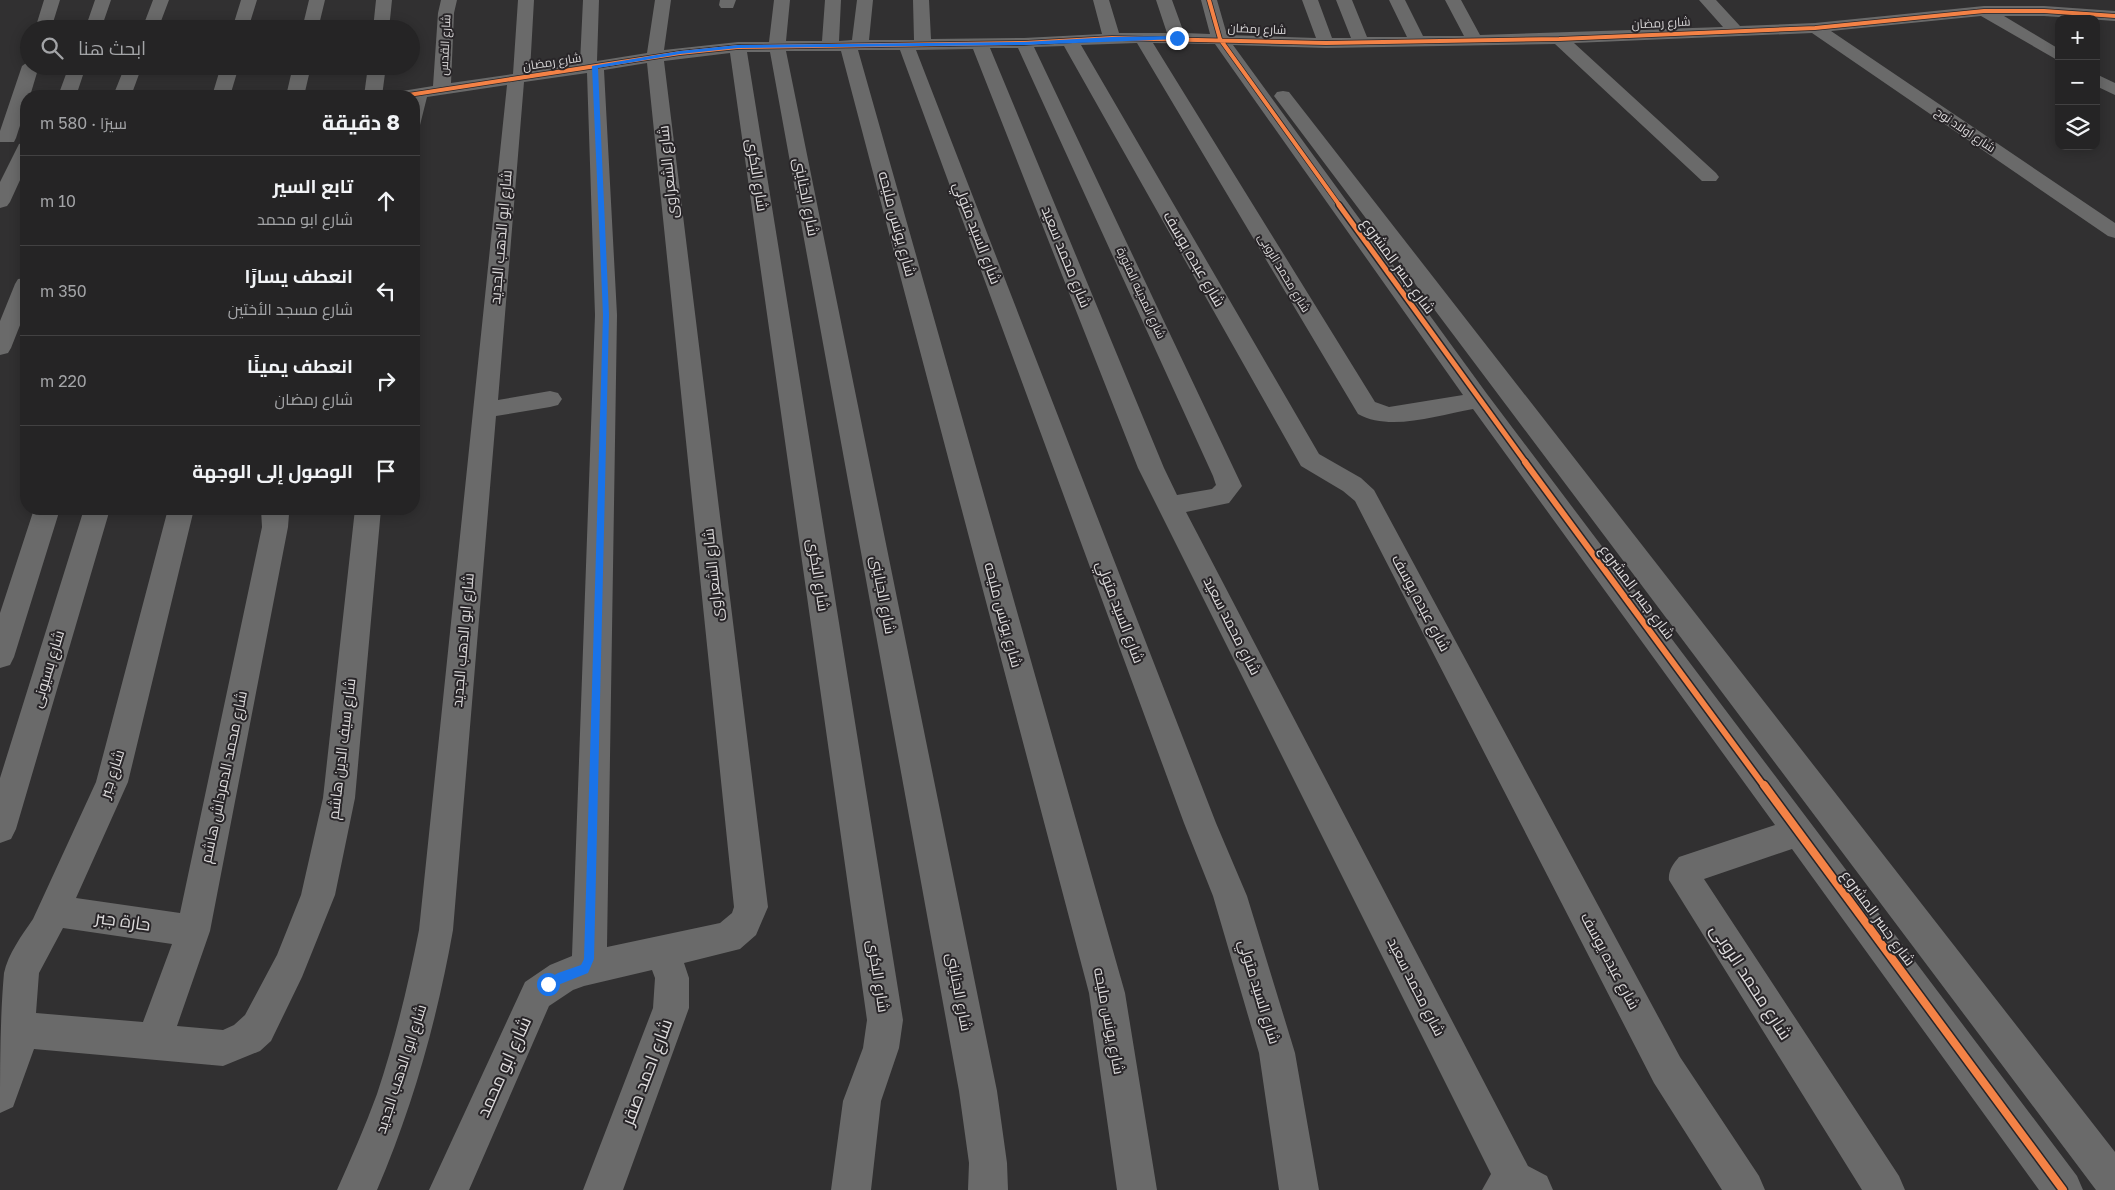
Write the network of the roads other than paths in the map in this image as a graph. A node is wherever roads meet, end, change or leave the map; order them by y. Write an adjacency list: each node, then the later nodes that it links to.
1 (52, 0): 27 (street)
2 (103, 0): 28 (street)
3 (161, 0): 29 (street)
4 (249, 0): 30 (street)
5 (317, 0): 31 (street)
6 (384, 0): 32 (street)
7 (449, 0): 68 (street, شارع القدس)
8 (526, 0): 60 (street, شارع ابو الدهب الجديد)
9 (591, 0): 53 (street)
10 (663, 0): 52 (street, شارع الشعراوى)
11 (782, 0): 49 (street, شارع الجناينى)
12 (833, 0): 48 (street)
13 (865, 0): 48 (street)
14 (921, 0): 46 (street, شارع السيد متولي)
15 (1101, 0): 35 (street)
16 (1164, 0): 37 (street)
17 (1210, 0): 38 (street, شارع جسر المشروع)
18 (1310, 0): 45 (street)
19 (1344, 0): 43 (street)
20 (1397, 0): 41 (street)
21 (1453, 0): 42 (street)
22 (1707, 0): 34 (street)
23 (2049, 0): 25 (street)
24 (1984, 11): 25 (street, شارع رمضان); 33 (street, شارع رمضان); 51 (street)
25 (2069, 12): 26 (street, شارع رمضان)
26 (2115, 16)
27 (46, 20)
28 (96, 20)
29 (153, 20)
30 (243, 20)
31 (312, 20)
32 (382, 20)
33 (1815, 28): 34 (street, شارع رمضان); 77 (street, شارع اولاد نوح)
34 (1735, 30): 39 (street, شارع رمضان)
35 (1112, 38): 36 (street, شارع رمضان); 40 (street, شارع رمضان)
36 (1142, 38): 37 (street, شارع رمضان); 81 (street, شارع محمد الروبى)
37 (1177, 38): 38 (street, شارع رمضان)
38 (1230, 39): 45 (street, شارع رمضان); 81 (street, شارع جسر المشروع); 99 (street, شارع جسر المشروع)
39 (1559, 39): 42 (street, شارع رمضان); 75 (street)
40 (1070, 41): 44 (street, شارع رمضان); 108 (street, شارع عبده يوسف)
41 (1417, 41): 42 (street, شارع رمضان); 43 (street, شارع رمضان)
42 (1475, 41)
43 (1361, 42): 45 (street, شارع رمضان)
44 (1024, 43): 47 (street, شارع رمضان); 83 (street, شارع المدينه المنورة)
45 (1326, 43)
46 (914, 44): 47 (street, شارع رمضان); 48 (street, شارع رمضان); 107 (street, شارع السيد متولي)
47 (980, 44): 83 (street, شارع محمد سعيد)
48 (846, 45): 49 (street, شارع رمضان); 106 (street, شارع يونس مليحه)
49 (777, 46): 50 (street, شارع رمضان); 105 (street, شارع الجناينى)
50 (738, 47): 52 (street, شارع رمضان); 104 (street, شارع البكرى)
51 (2055, 54)
52 (655, 57): 53 (street, شارع رمضان); 94 (street, شارع الشعراوى)
53 (591, 67): 60 (street, شارع رمضان); 95 (street)
54 (28, 75): 62 (street)
55 (75, 75): 63 (street)
56 (130, 75): 64 (street)
57 (227, 75): 65 (street)
58 (300, 75): 66 (street)
59 (376, 75): 67 (street)
60 (518, 78): 68 (street, شارع رمضان); 82 (street, شارع ابو الدهب الجديد)
61 (2100, 81): 69 (street)
62 (22, 90)
63 (69, 90)
64 (124, 90)
65 (223, 90)
66 (296, 90)
67 (374, 90)
68 (442, 90): 70 (street, شارع رمضان)
69 (2115, 90)
70 (420, 93)
71 (20, 95): 72 (street)
72 (4, 138): 73 (street)
73 (20, 139)
74 (20, 160): 76 (street)
75 (1709, 177)
76 (0, 202)
77 (2115, 232)
78 (20, 299): 79 (street)
79 (0, 348)
80 (550, 400): 82 (street)
81 (1479, 400): 91 (street, شارع جسر المشروع)
82 (485, 410): 101 (street, شارع ابو الدهب الجديد)
83 (1170, 505): 100 (street, شارع محمد سعيد)
84 (45, 515): 89 (street)
85 (94, 515): 90 (street, شارع بسيونى)
86 (180, 515): 92 (street, شارع جبر)
87 (276, 515): 93 (street, شارع محمد الدمرداش هاشم)
88 (367, 515): 97 (street, شارع سيف الدين هاشم)
89 (0, 657)
90 (0, 828)
91 (1798, 832): 109 (street, شارع محمد الروبى); 110 (street, شارع جسر المشروع)
92 (54, 911): 93 (street, حارة جبر); 96 (street, شارع جبر)
93 (193, 931): 97 (street, شارع محمد الدمرداش هاشم)
94 (664, 951): 95 (street, شارع الشعراوى); 103 (street, شارع احمد صقر)
95 (584, 969): 102 (street, شارع ابو محمد)
96 (17, 1029): 97 (street, شارع سيف الدين هاشم); 98 (street, شارع جبر)
97 (153, 1042)
98 (0, 1094)
99 (2115, 1182)
100 (1515, 1187)
101 (357, 1190)
102 (449, 1190)
103 (603, 1190)
104 (851, 1190)
105 (988, 1190)
106 (1137, 1190)
107 (1300, 1190)
108 (1745, 1190)
109 (1885, 1190)
110 (2063, 1190)

